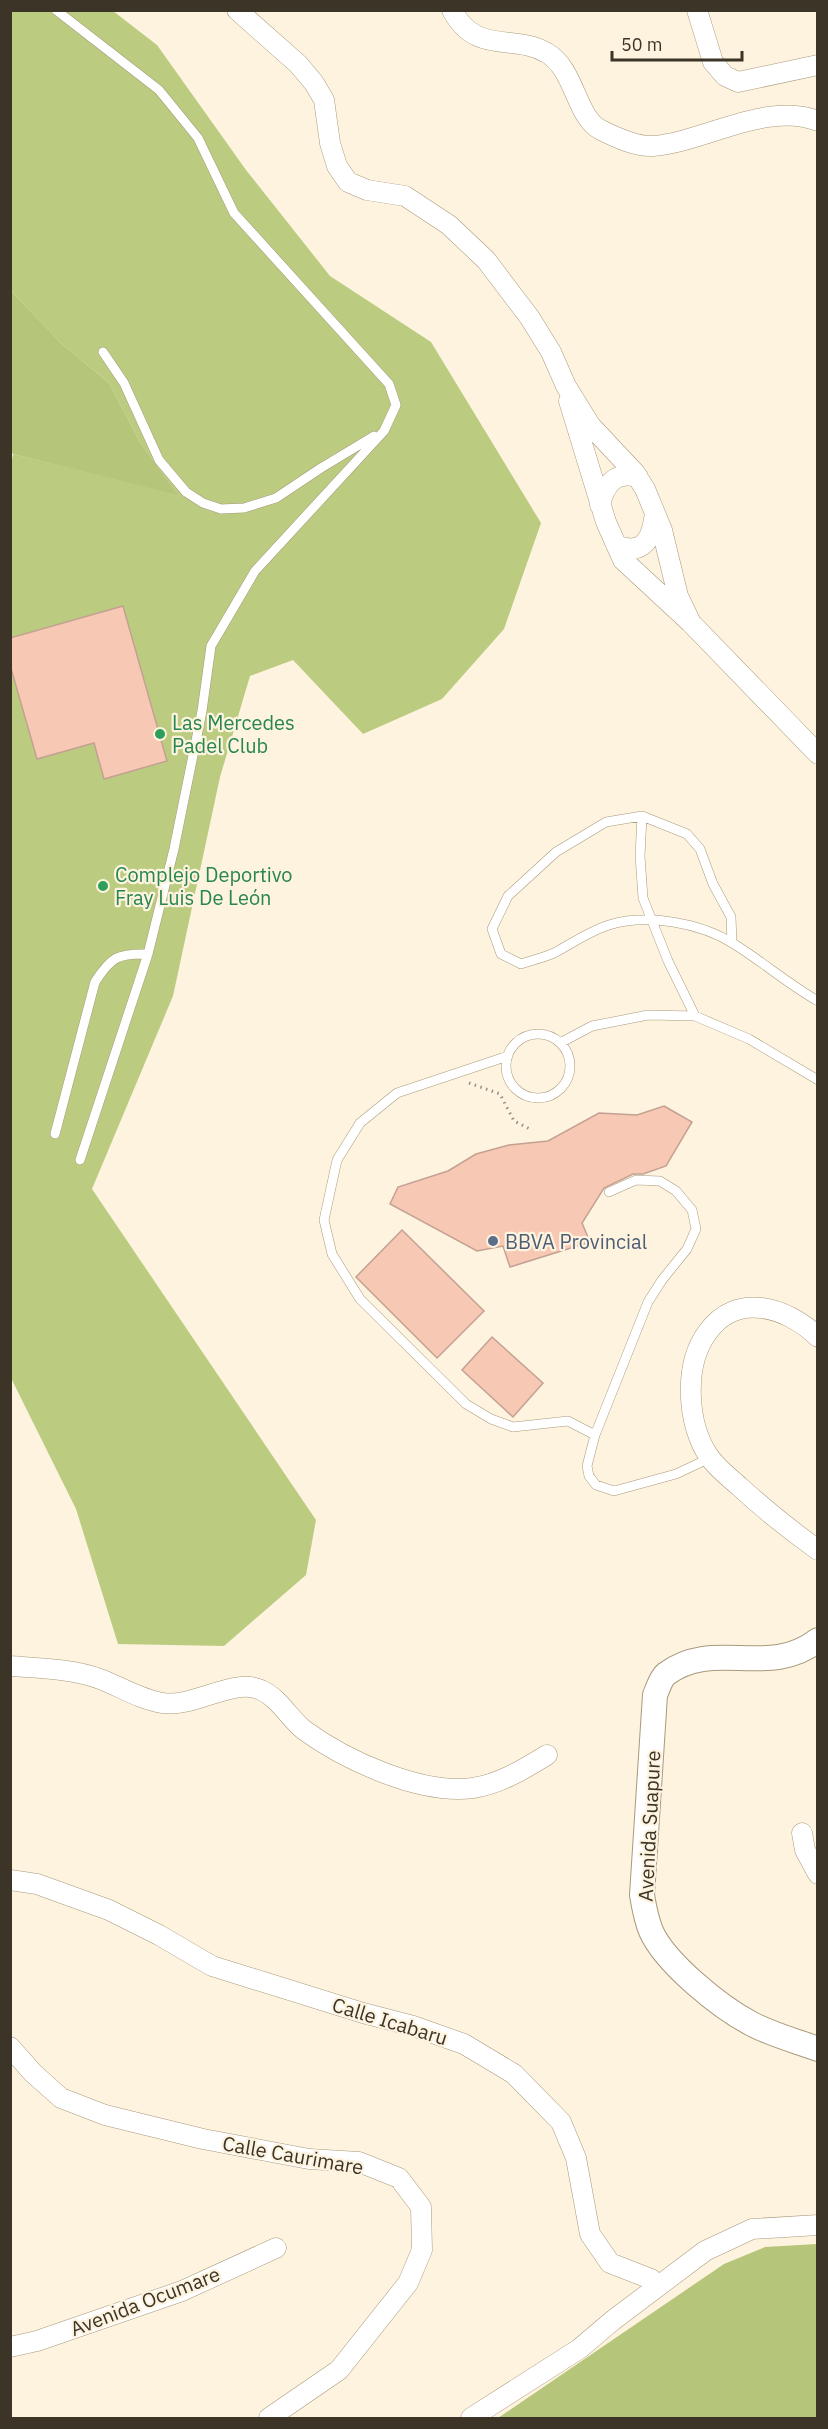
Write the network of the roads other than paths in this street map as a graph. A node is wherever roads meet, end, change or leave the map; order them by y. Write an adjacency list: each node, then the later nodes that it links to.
1 (56, 10): 9 (lane)
2 (237, 10): 8 (street)
3 (452, 10): 6 (street)
4 (697, 10): 5 (street)
5 (818, 64)
6 (818, 121)
7 (104, 352): 9 (lane)
8 (566, 386): 10 (street); 11 (street)
9 (384, 430): 19 (lane)
10 (638, 477): 11 (street); 12 (street)
11 (600, 505): 13 (street)
12 (655, 509): 13 (street); 14 (street)
13 (616, 545): 14 (street)
14 (691, 623): 15 (street)
15 (818, 754)
16 (642, 816): 17 (lane); 17 (lane); 18 (lane)
17 (651, 920): 18 (lane); 21 (lane)
18 (732, 943): 20 (lane)
19 (148, 954): 25 (lane); 26 (lane)
20 (818, 1001)
21 (695, 1016): 22 (lane); 24 (lane)
22 (560, 1043): 23 (lane); 23 (lane)
23 (508, 1056): 29 (lane)
24 (818, 1080)
25 (55, 1134)
26 (80, 1160)
27 (609, 1192): 29 (lane)
28 (818, 1337): 30 (street)
29 (595, 1435): 30 (lane)
30 (710, 1458): 31 (street)
31 (818, 1550)
32 (818, 1640): 39 (street, Avenida Suapure)
33 (10, 1666): 34 (street)
34 (547, 1755)
35 (802, 1833): 36 (street)
36 (818, 1874)
37 (10, 1880): 42 (street, Calle Icabaru)
38 (10, 2047): 44 (street, Calle Caurimare)
39 (818, 2049)
40 (818, 2225): 42 (street)
41 (276, 2248): 43 (street, Avenida Ocumare)
42 (658, 2285): 45 (street)
43 (10, 2347)
44 (269, 2418)
45 (471, 2418)

